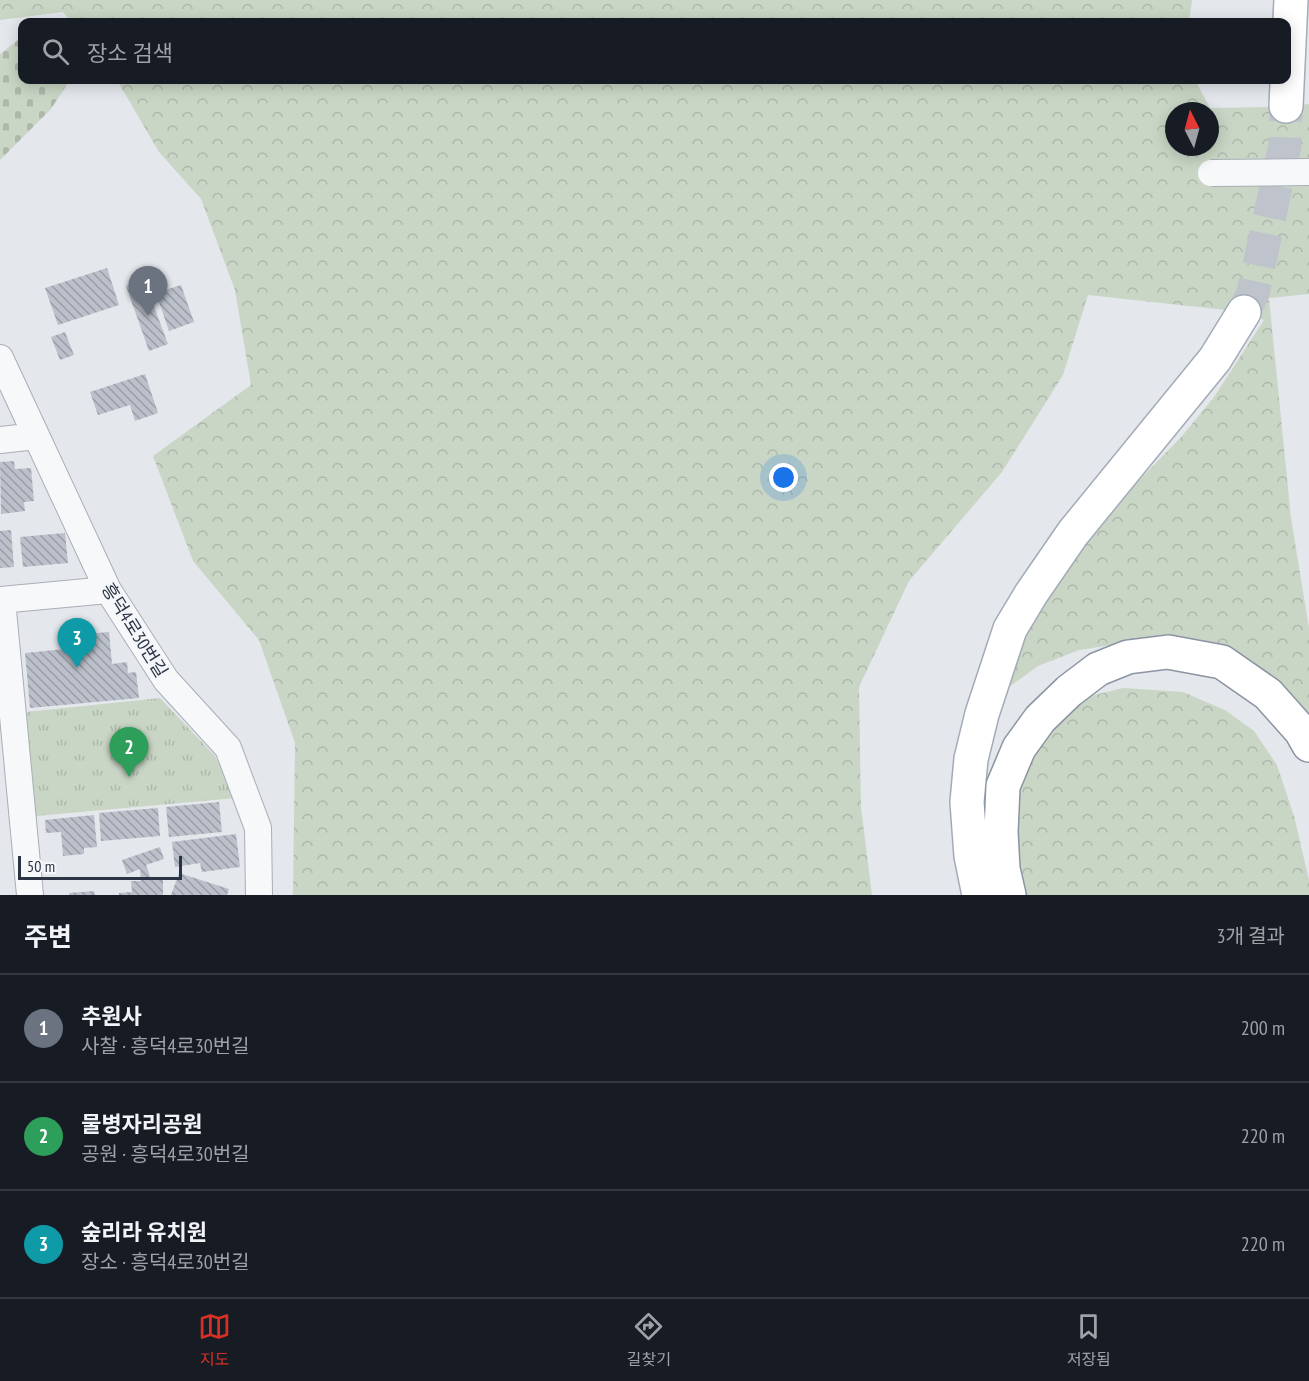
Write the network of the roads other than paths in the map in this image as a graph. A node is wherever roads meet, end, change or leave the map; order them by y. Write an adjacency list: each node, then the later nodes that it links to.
1 (1291, 0): 2 (main road)
2 (1290, 18)
3 (1287, 84): 4 (main road)
4 (1286, 106)
5 (1309, 172): 6 (street, bridge)
6 (1211, 173)
7 (1244, 312): 16 (main road)
8 (0, 358): 9 (street, 흥덕4로30번길)
9 (36, 436): 10 (street); 11 (street, 흥덕4로30번길)
10 (0, 440)
11 (108, 590): 12 (street); 15 (street, 흥덕4로30번길)
12 (1, 600): 14 (street)
13 (1309, 745): 17 (main road)
14 (30, 895)
15 (259, 895)
16 (979, 895)
17 (1009, 895)

